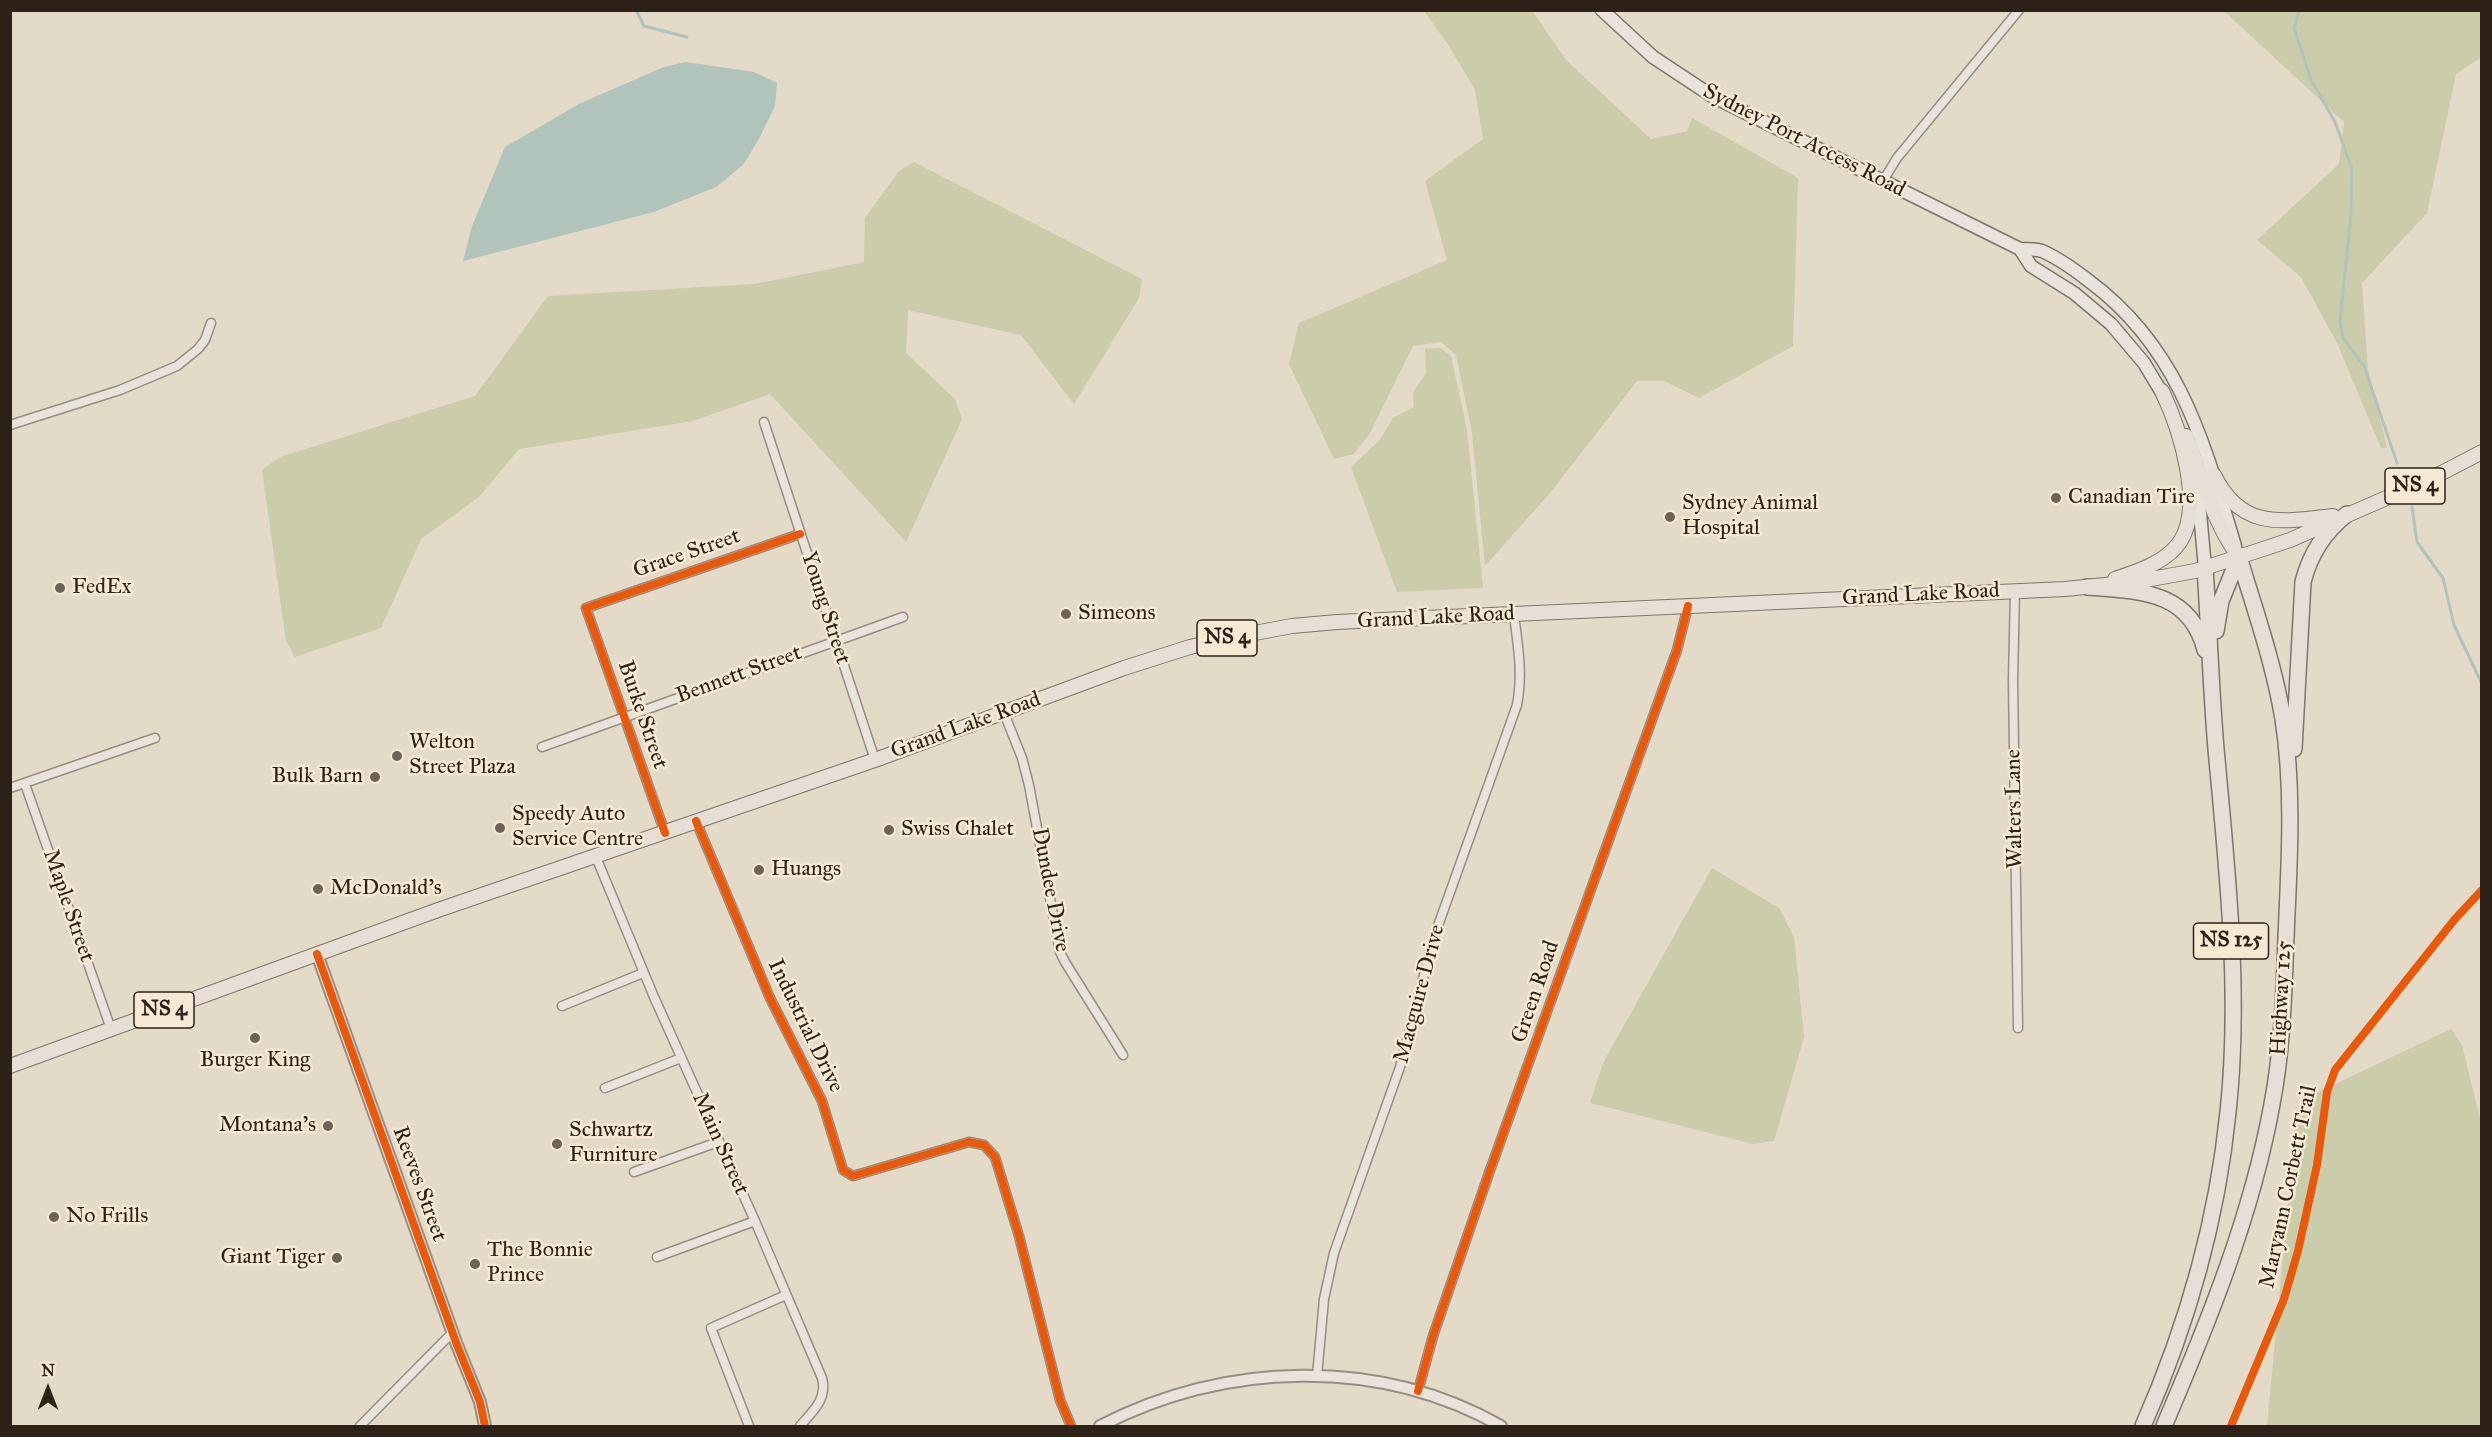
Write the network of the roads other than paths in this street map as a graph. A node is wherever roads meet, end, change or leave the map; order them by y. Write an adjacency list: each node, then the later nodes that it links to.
1 (1602, 10): 3 (main road, Sydney Port Access Road)
2 (2019, 10): 3 (street)
3 (1883, 181): 4 (main road, Sydney Port Access Road)
4 (2020, 249): 6 (main road, Sydney Port Access Road); 10 (main road, Sydney Port Access Road)
5 (211, 323): 8 (street)
6 (2162, 391): 13 (main road); 14 (main road, Sydney Port Access Road); 15 (main road)
7 (764, 422): 12 (street, Young Street)
8 (10, 425)
9 (2481, 452): 11 (main road, Grand Lake Road / NS 4)
10 (2214, 475): 11 (main road); 13 (main road, Sydney Port Access Road)
11 (2347, 514): 13 (main road, Grand Lake Road / NS 4); 34 (highway)
12 (800, 534): 18 (street, Grace Street); 21 (street, Young Street)
13 (2239, 557): 14 (main road, Grand Lake Road / NS 4); 22 (highway); 34 (highway, Highway 125 / NS 125)
14 (2205, 568): 15 (main road, Grand Lake Road / NS 4); 22 (highway, Highway 125 / NS 125)
15 (2087, 587): 16 (main road, Grand Lake Road / NS 4); 26 (highway)
16 (2015, 590): 17 (main road, Grand Lake Road / NS 4); 38 (street, Walters Lane)
17 (1688, 606): 19 (main road, Grand Lake Road / NS 4); 51 (street, Green Road)
18 (586, 608): 24 (street, Burke Street)
19 (1514, 615): 23 (main road, Grand Lake Road / NS 4); 50 (street, Macguire Drive)
20 (903, 616): 21 (street, Bennett Street)
21 (836, 641): 24 (street, Bennett Street); 28 (street, Young Street)
22 (2213, 680): 26 (highway, Highway 125 / NS 125)
23 (1004, 713): 28 (main road, Grand Lake Road / NS 4); 40 (street, Dundee Drive)
24 (624, 717): 27 (street, Bennett Street); 32 (street, Burke Street)
25 (155, 738): 29 (street)
26 (2216, 746): 59 (highway, Highway 125 / NS 125)
27 (542, 747)
28 (875, 760): 31 (main road, Grand Lake Road / NS 4)
29 (25, 784): 30 (street); 39 (street, Maple Street)
30 (10, 788)
31 (696, 821): 32 (main road, Grand Lake Road / NS 4); 56 (street, Industrial Drive)
32 (665, 833): 33 (main road, Grand Lake Road / NS 4)
33 (596, 857): 35 (main road, Grand Lake Road / NS 4); 36 (street, Main Street)
34 (2289, 874): 60 (highway, Highway 125 / NS 125)
35 (317, 954): 39 (main road, NS 4); 49 (street, Reeves Street)
36 (644, 973): 37 (street); 41 (street, Main Street)
37 (562, 1006)
38 (2018, 1028)
39 (111, 1029): 42 (main road, NS 4)
40 (1123, 1055)
41 (681, 1058): 43 (street); 44 (street, Main Street)
42 (10, 1066)
43 (605, 1088)
44 (718, 1142): 45 (street); 46 (street, Main Street)
45 (634, 1172)
46 (755, 1221): 47 (street); 48 (street, Main Street)
47 (657, 1257)
48 (786, 1295): 54 (street); 55 (street, Main Street)
49 (453, 1332): 52 (street); 53 (street, Reeves Street)
50 (1317, 1376): 51 (street); 57 (street)
51 (1418, 1391): 58 (street)
52 (360, 1426)
53 (486, 1426)
54 (749, 1426)
55 (800, 1426)
56 (1071, 1426)
57 (1100, 1426)
58 (1501, 1426)
59 (2143, 1426)
60 (2164, 1426)

